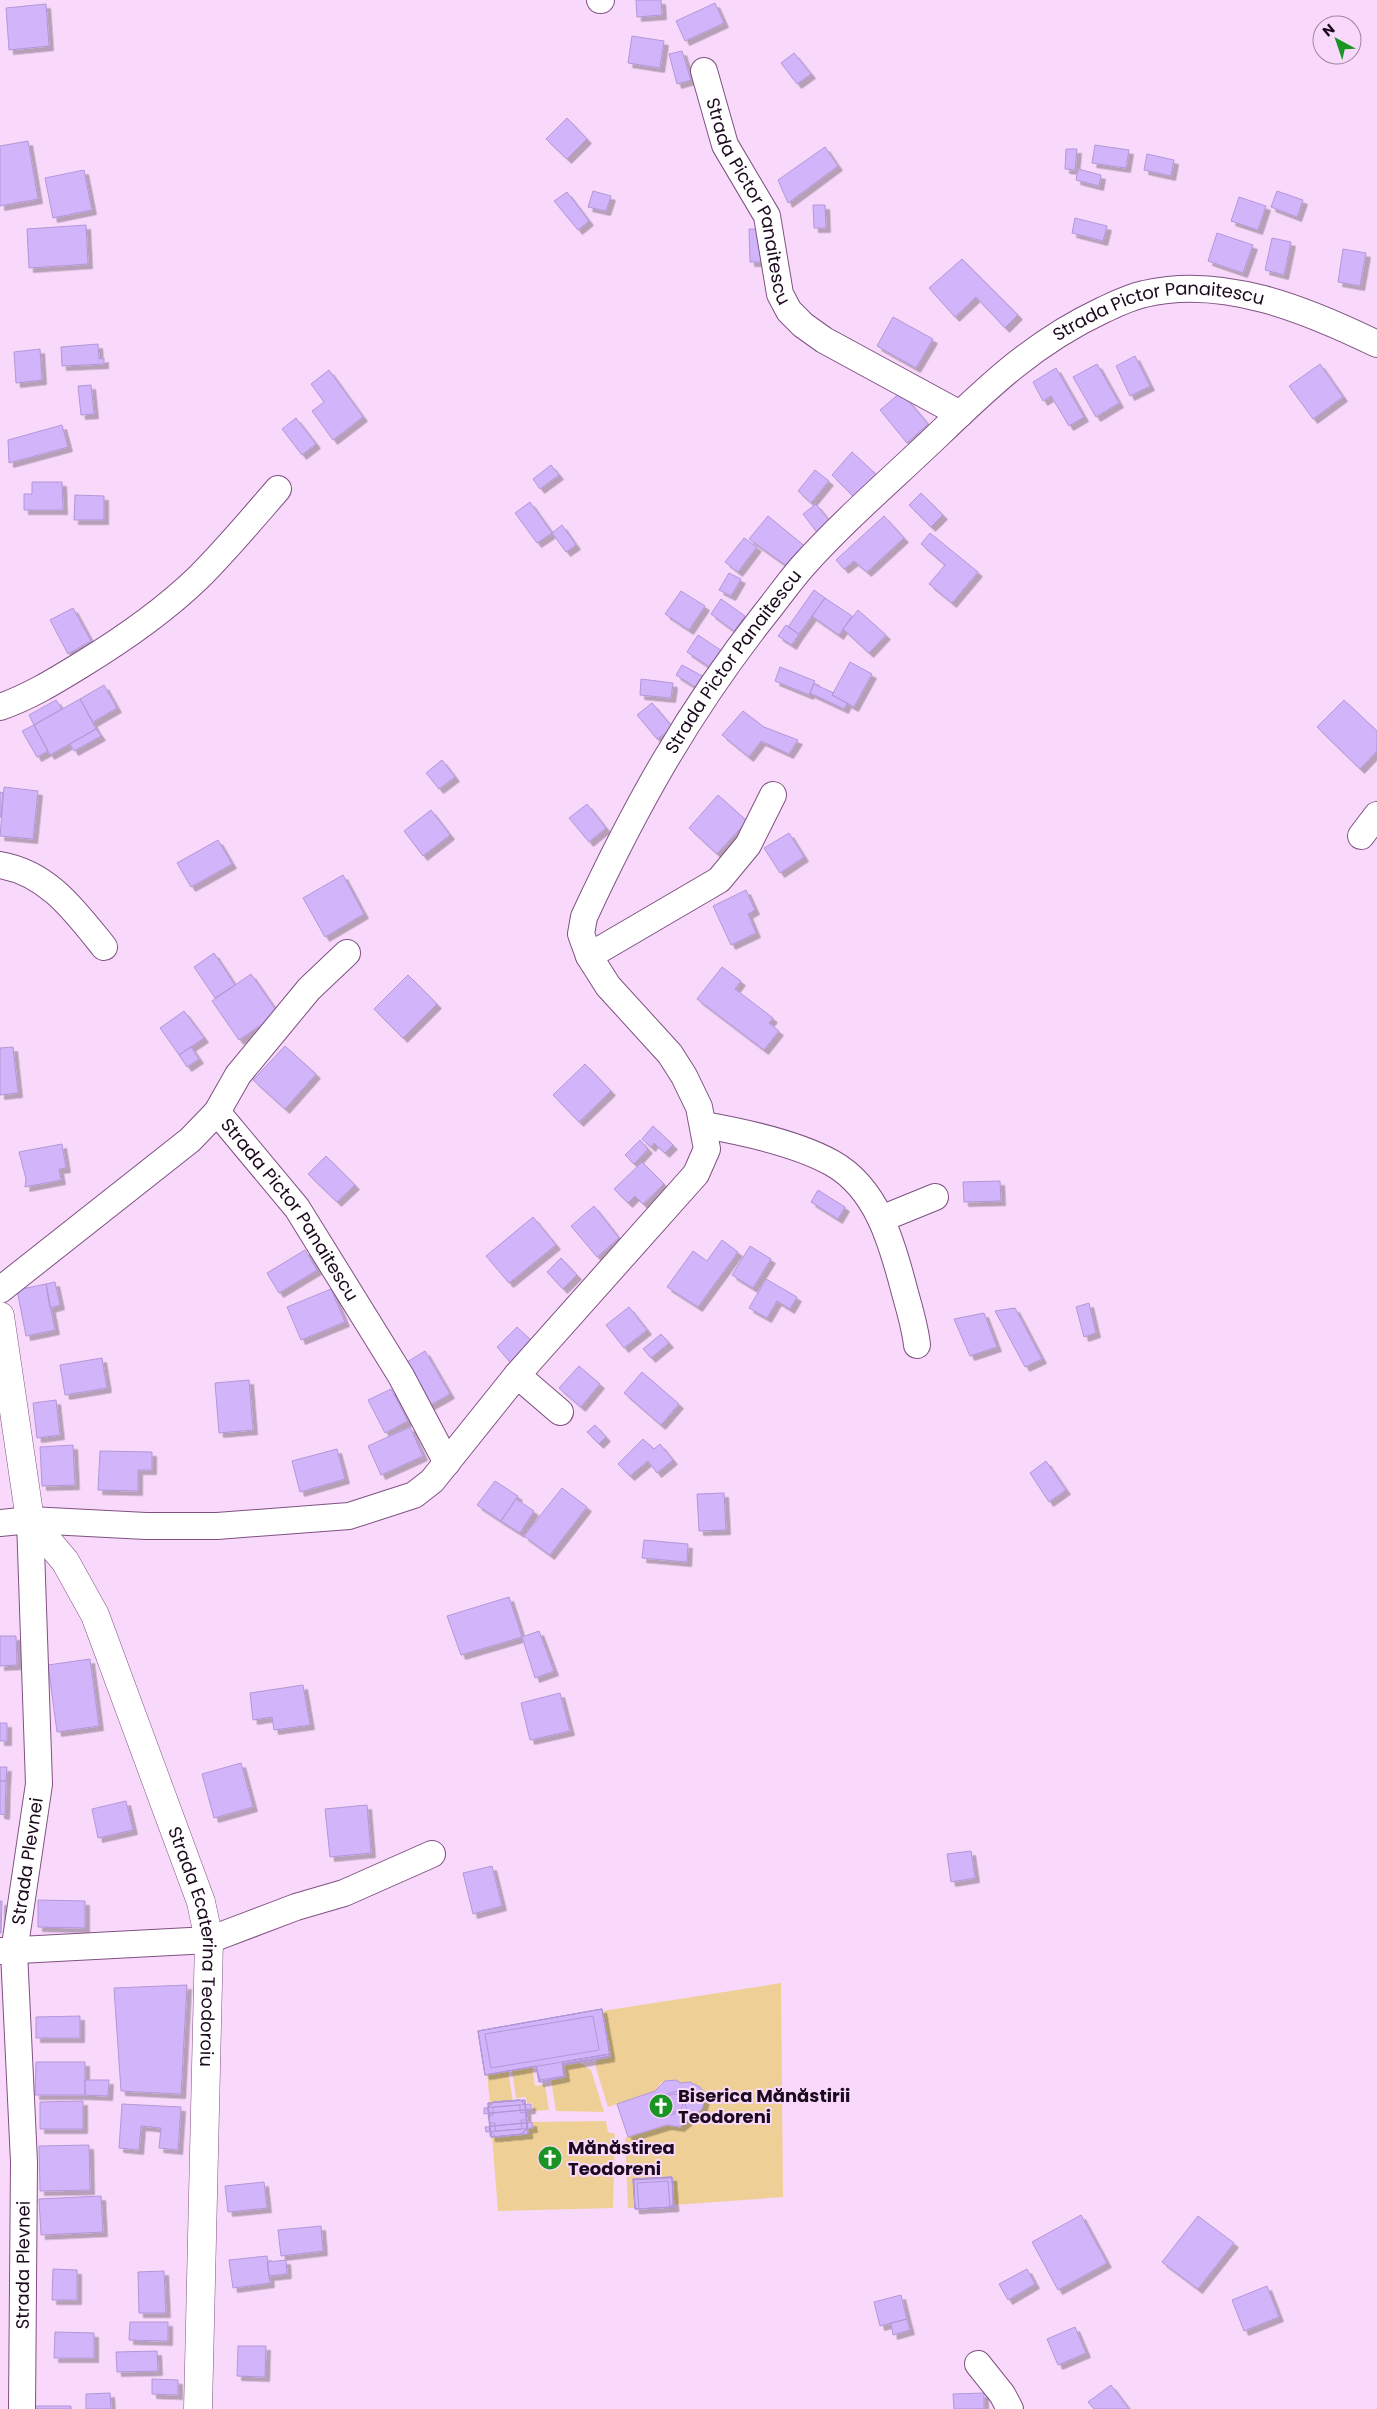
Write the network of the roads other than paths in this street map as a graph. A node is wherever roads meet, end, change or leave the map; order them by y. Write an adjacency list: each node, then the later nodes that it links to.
1 (704, 72): 3 (street, Strada Pictor Panaitescu)
2 (1377, 344): 3 (street, Strada Pictor Panaitescu)
3 (960, 414): 12 (street, Strada Pictor Panaitescu)
4 (278, 489): 5 (street)
5 (0, 707)
6 (773, 795): 12 (street)
7 (1377, 815): 8 (street)
8 (1361, 836)
9 (0, 865): 10 (street)
10 (104, 947)
11 (347, 953): 13 (street, Strada Pictor Panaitescu)
12 (589, 956): 14 (street, Strada Pictor Panaitescu)
13 (217, 1112): 17 (street); 22 (street, Strada Pictor Panaitescu)
14 (704, 1125): 16 (street); 20 (street, Strada Pictor Panaitescu)
15 (935, 1197): 16 (street)
16 (881, 1219): 19 (street)
17 (0, 1290)
18 (0, 1316): 23 (street, Strada Plevnei)
19 (917, 1345)
20 (517, 1375): 21 (street); 22 (street, Strada Pictor Panaitescu)
21 (560, 1412)
22 (447, 1463): 23 (street, Strada Pictor Panaitescu)
23 (30, 1520): 24 (street); 26 (street, Strada Ecaterina Teodoroiu); 27 (street, Strada Plevnei)
24 (0, 1523)
25 (432, 1854): 26 (street)
26 (209, 1940): 27 (street); 30 (street, Strada Ecaterina Teodoroiu)
27 (7, 1952): 29 (street, Strada Plevnei)
28 (978, 2364): 31 (street)
29 (22, 2409)
30 (198, 2409)
31 (1010, 2409)

